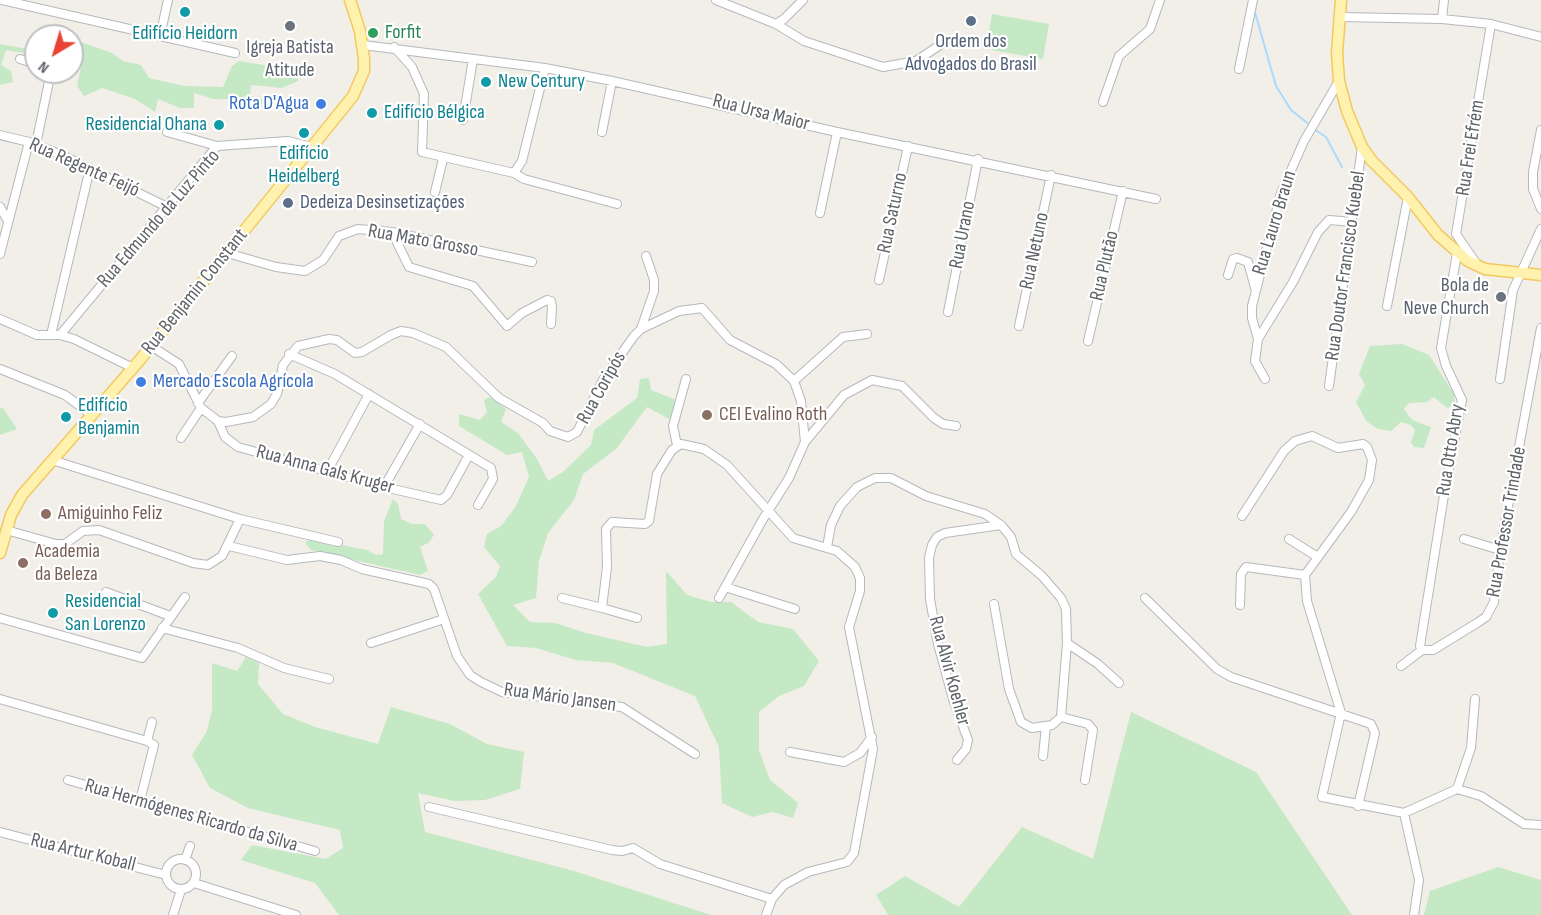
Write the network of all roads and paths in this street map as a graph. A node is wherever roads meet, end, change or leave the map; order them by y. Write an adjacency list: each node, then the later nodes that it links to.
1 (2, 0): 11 (street)
2 (168, 0): 17 (street)
3 (339, 0): 14 (main road, Rua Benjamin Constant)
4 (350, 0): 14 (main road, Rua Benjamin Constant)
5 (716, 0): 15 (street)
6 (804, 0): 15 (street)
7 (1160, 0): 31 (street)
8 (1253, 0): 27 (street)
9 (1341, 0): 12 (main road)
10 (1444, 0): 13 (street)
11 (26, 3): 17 (street)
12 (1341, 17): 13 (street); 29 (main road)
13 (1442, 19): 16 (street)
14 (358, 22): 19 (main road, Rua Benjamin Constant)
15 (776, 24): 20 (street)
16 (1491, 24): 18 (street); 66 (street, Rua Frei Efrém)
17 (159, 36): 22 (street)
18 (1541, 37)
19 (363, 45): 21 (street, Rua Ursa Maior); 41 (main road, Rua Benjamin Constant)
20 (940, 45)
21 (394, 47): 24 (street, Rua Ursa Maior); 43 (street)
22 (235, 53)
23 (20, 59): 25 (street)
24 (473, 59): 26 (street, Rua Ursa Maior); 32 (street)
25 (24, 60)
26 (545, 68): 28 (street, Rua Ursa Maior); 46 (street)
27 (1239, 69)
28 (612, 81): 35 (street); 36 (street, Rua Ursa Maior)
29 (1339, 81): 42 (main road); 71 (street, Rua Lauro Braun)
30 (48, 84): 38 (street)
31 (1103, 102)
32 (463, 120)
33 (1541, 130): 55 (street)
34 (168, 132): 39 (street)
35 (602, 132)
36 (837, 132): 40 (street, Rua Ursa Maior); 56 (street)
37 (0, 135): 38 (street, Rua Regente Feijó)
38 (32, 143): 45 (street, Rua Regente Feijó); 57 (street)
39 (217, 146): 41 (street, Rua Edmundo da Luz Pinto); 53 (street, Rua Edmundo da Luz Pinto)
40 (908, 146): 44 (street, Rua Ursa Maior); 70 (street, Rua Saturno)
41 (312, 147): 61 (main road, Rua Benjamin Constant)
42 (1362, 147): 50 (main road); 58 (street, Rua Doutor Francisco Kuebel)
43 (443, 159): 46 (street); 49 (street)
44 (978, 159): 47 (street, Rua Ursa Maior); 73 (street, Rua Urano)
45 (90, 168): 53 (street, Rua Regente Feijó); 80 (street)
46 (514, 172): 52 (street)
47 (1051, 176): 48 (street, Rua Ursa Maior); 76 (street, Rua Netuno)
48 (1123, 191): 51 (street, Rua Ursa Maior); 82 (street, Rua Plutão)
49 (435, 192)
50 (1408, 197): 62 (main road); 72 (street)
51 (1156, 199)
52 (617, 204)
53 (165, 206): 80 (street, Rua Edmundo da Luz Pinto)
54 (0, 207): 57 (street)
55 (1541, 209)
56 (820, 213)
57 (8, 221): 63 (street)
58 (1353, 222): 81 (street); 94 (street, Rua Doutor Francisco Kuebel)
59 (1541, 229): 67 (street)
60 (392, 232): 61 (street, Rua Mato Grosso); 65 (street, Rua Mato Grosso); 75 (street)
61 (227, 253): 83 (main road, Rua Benjamin Constant)
62 (1457, 253): 66 (main road); 140 (street, Rua Otto Abry)
63 (0, 254)
64 (646, 256): 78 (street)
65 (532, 262)
66 (1478, 267): 67 (main road)
67 (1520, 271): 69 (main road); 91 (street)
68 (1228, 275): 71 (street)
69 (1541, 275)
70 (879, 280)
71 (1256, 288): 81 (street, Rua Lauro Braun)
72 (1387, 306)
73 (948, 312)
74 (0, 319): 80 (street)
75 (551, 324)
76 (1018, 326)
77 (1541, 328): 86 (street, Rua Professor Trindade)
78 (641, 329): 84 (street, Rua Coripós); 93 (street, Rua Coripós)
79 (867, 334): 93 (street)
80 (56, 335): 87 (street)
81 (1258, 339): 90 (street, Rua Lauro Braun)
82 (1088, 341)
83 (151, 346): 87 (main road, Rua Benjamin Constant); 96 (street)
84 (289, 354): 95 (street); 98 (street)
85 (232, 356): 96 (street)
86 (1534, 357): 89 (street); 119 (street, Rua Professor Trindade)
87 (133, 368): 97 (main road, Rua Benjamin Constant)
88 (0, 369): 97 (street)
89 (1541, 369)
90 (1265, 379)
91 (1500, 379)
92 (686, 380): 103 (street)
93 (794, 381): 102 (street)
94 (1329, 386)
95 (369, 394): 99 (street); 106 (street)
96 (199, 405): 98 (street); 101 (street)
97 (92, 415): 105 (main road, Rua Benjamin Constant)
98 (218, 421): 106 (street, Rua Anna Gals Kruger)
99 (420, 424): 104 (street); 107 (street)
100 (956, 426): 102 (street)
101 (181, 438)
102 (805, 442): 109 (street)
103 (677, 445): 109 (street); 131 (street)
104 (469, 455): 107 (street, Rua Anna Gals Kruger); 108 (street)
105 (52, 460): 111 (street); 113 (main road, Rua Benjamin Constant)
106 (328, 470): 107 (street, Rua Anna Gals Kruger)
107 (384, 487)
108 (478, 505)
109 (768, 511): 118 (street); 123 (street)
110 (1242, 516): 121 (street)
111 (240, 519): 116 (street); 117 (street)
112 (1001, 525): 118 (street); 139 (street); 155 (street, Rua Alvir Koehler)
113 (6, 530): 117 (street); 120 (main road, Rua Benjamin Constant)
114 (1289, 539): 121 (street)
115 (1464, 539): 119 (street)
116 (338, 542)
117 (229, 546): 136 (street, Rua Mário Jansen)
118 (827, 547): 150 (street)
119 (1500, 550): 140 (street, Rua Professor Trindade)
120 (0, 553)
121 (1316, 556): 122 (street)
122 (1305, 574): 130 (street); 146 (street)
123 (725, 587): 127 (street); 132 (street)
124 (106, 592): 133 (street)
125 (185, 597): 133 (street)
126 (562, 598): 131 (street)
127 (719, 598)
128 (1145, 598): 146 (street)
129 (994, 604): 149 (street)
130 (1240, 605)
131 (602, 608): 135 (street)
132 (795, 609)
133 (170, 616): 137 (street)
134 (0, 618): 137 (street)
135 (637, 618)
136 (444, 619): 138 (street); 153 (street, Rua Mário Jansen)
137 (162, 628): 142 (street)
138 (371, 643)
139 (1067, 643): 143 (street); 147 (street)
140 (1422, 650): 141 (street, Rua Professor Trindade)
141 (1401, 666)
142 (330, 679)
143 (1119, 683)
144 (0, 699): 151 (street)
145 (1475, 699): 158 (street)
146 (1341, 713): 160 (street); 160 (street)
147 (1061, 717): 149 (street); 157 (street)
148 (152, 722): 151 (street)
149 (1046, 726): 154 (street)
150 (872, 737): 152 (street); 171 (street)
151 (147, 741): 159 (street)
152 (790, 752)
153 (695, 754)
154 (1043, 756)
155 (957, 760)
156 (68, 780): 159 (street, Rua Hermógenes Ricardo da Silva)
157 (1085, 780)
158 (1457, 789): 162 (street); 163 (street)
159 (140, 801): 166 (street, Rua Hermógenes Ricardo da Silva)
160 (1358, 806): 162 (street)
161 (429, 807): 171 (street)
162 (1404, 813): 175 (street)
163 (1541, 825)
164 (0, 832): 168 (street, Rua Artur Koball)
165 (190, 846): 167 (street)
166 (315, 851)
167 (185, 860): 168 (street); 169 (street)
168 (166, 875): 170 (street)
169 (194, 882): 170 (street); 173 (street)
170 (181, 890): 172 (street)
171 (772, 899): 174 (street)
172 (173, 915)
173 (296, 915)
174 (766, 915)
175 (1414, 915)

